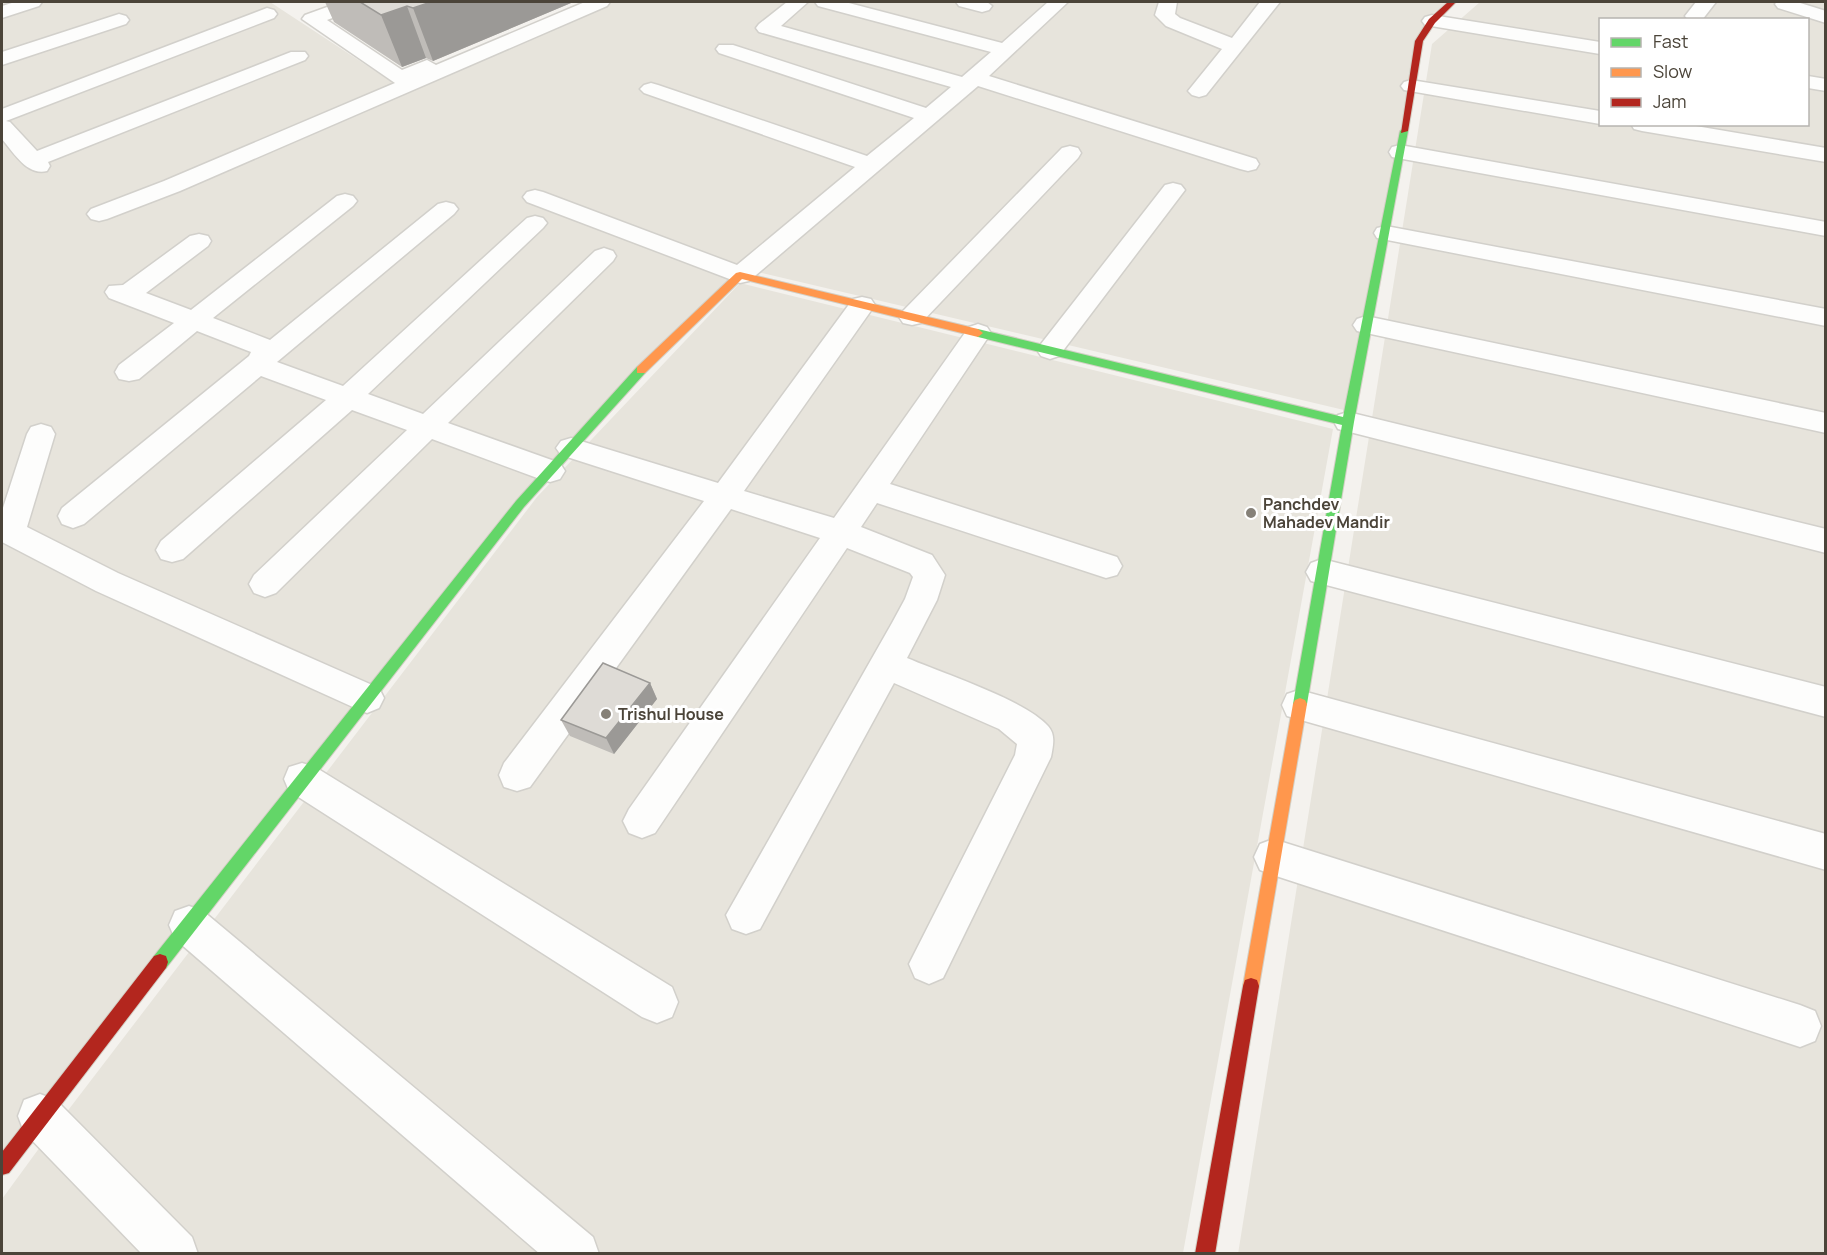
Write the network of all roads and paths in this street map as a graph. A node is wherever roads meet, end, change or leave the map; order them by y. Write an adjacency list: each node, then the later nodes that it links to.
1 (32, 2): 12 (street)
2 (357, 2): 3 (street)
3 (581, 2)
4 (600, 2): 43 (street)
5 (798, 2): 23 (street)
6 (825, 2): 19 (street)
7 (1059, 2): 19 (street)
8 (1168, 2): 20 (street)
9 (1270, 2): 20 (street)
10 (1452, 2): 16 (street)
11 (1793, 10): 14 (street)
12 (2, 12)
13 (267, 14): 29 (street)
14 (1826, 17)
15 (119, 20): 22 (street)
16 (1432, 21): 17 (street); 26 (street)
17 (1599, 48)
18 (726, 49): 30 (street)
19 (1006, 50): 23 (street)
20 (1231, 52): 28 (street)
21 (298, 56): 33 (street)
22 (2, 59)
23 (971, 82): 30 (street); 37 (street)
24 (1809, 82): 25 (street)
25 (1826, 85)
26 (1411, 86): 31 (street); 34 (street)
27 (651, 89): 38 (street)
28 (1199, 91)
29 (2, 116)
30 (930, 116): 38 (street)
31 (1599, 118)
32 (1654, 126): 36 (street)
33 (2, 127)
34 (1400, 152): 45 (street); 46 (street)
35 (1070, 153): 51 (street)
36 (1826, 155)
37 (1248, 164)
38 (871, 165): 49 (street)
39 (1173, 190): 56 (street)
40 (535, 197): 49 (street)
41 (345, 201): 53 (street)
42 (446, 208): 57 (street)
43 (99, 214)
44 (535, 223): 59 (street)
45 (1826, 229)
46 (1386, 233): 52 (street); 54 (street)
47 (199, 241): 53 (street)
48 (604, 256): 62 (street)
49 (740, 275): 50 (street); 64 (street)
50 (862, 305): 51 (street); 67 (street)
51 (912, 317): 55 (street)
52 (1826, 318)
53 (192, 320): 57 (street); 58 (street)
54 (1366, 326): 60 (street); 61 (street)
55 (978, 333): 56 (street); 66 (street)
56 (1050, 350): 60 (street)
57 (261, 363): 59 (street); 68 (street)
58 (129, 372)
59 (346, 399): 62 (street); 71 (street)
60 (1348, 422): 70 (street); 73 (street)
61 (1826, 423)
62 (427, 427): 65 (street); 74 (street)
63 (41, 434): 76 (street)
64 (571, 448): 65 (street); 67 (street)
65 (550, 471): 76 (street)
66 (870, 489): 69 (street); 72 (street)
67 (725, 495): 69 (street); 79 (street)
68 (73, 516)
69 (840, 532): 75 (street); 81 (street)
70 (1826, 541)
71 (172, 550)
72 (1106, 566)
73 (1322, 572): 77 (street); 78 (street)
74 (266, 584)
75 (886, 664): 84 (street); 86 (street)
76 (367, 698): 80 (street)
77 (1826, 702)
78 (1299, 705): 82 (street); 83 (street)
79 (517, 775)
80 (302, 779): 85 (street); 87 (street)
81 (642, 821)
82 (1826, 852)
83 (1273, 857): 88 (street); 93 (street)
84 (746, 915)
85 (189, 925): 89 (street); 92 (street)
86 (929, 964)
87 (657, 1002)
88 (1800, 1026)
89 (40, 1116): 90 (street); 91 (street)
90 (2, 1166)
91 (175, 1254)
92 (576, 1254)
93 (1205, 1254)

